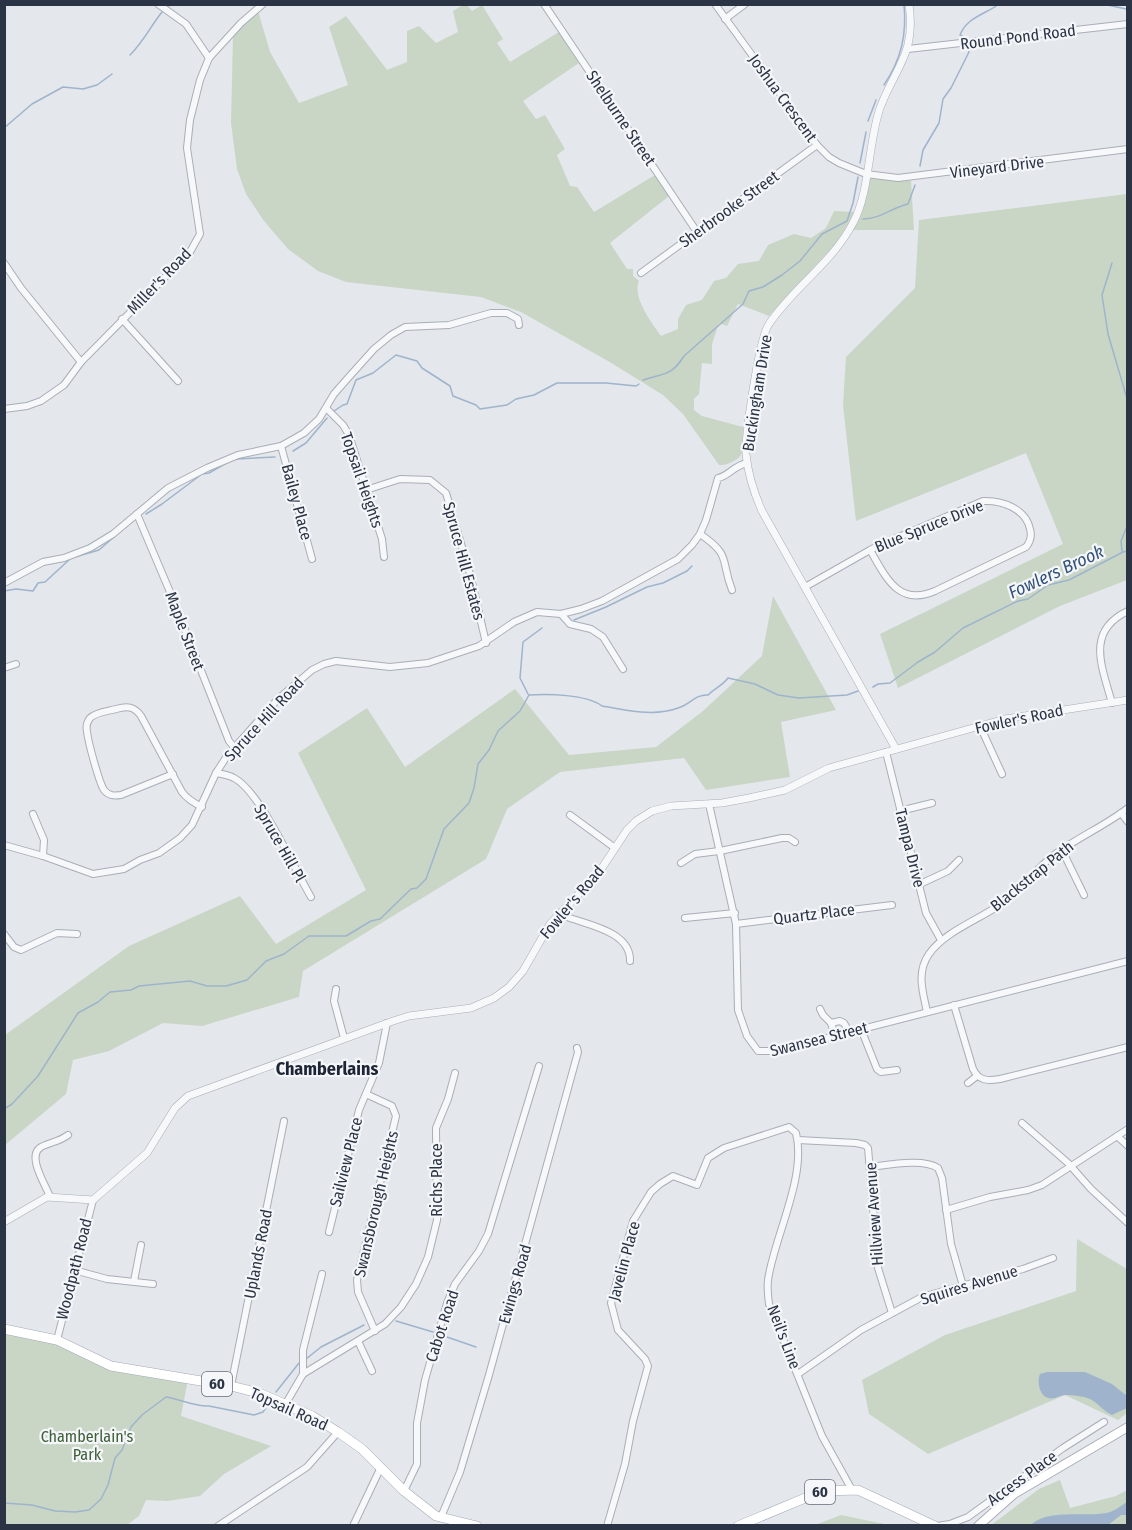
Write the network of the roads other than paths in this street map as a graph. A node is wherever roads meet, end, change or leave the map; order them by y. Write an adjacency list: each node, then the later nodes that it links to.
1 (159, 4): 10 (street)
2 (263, 4): 10 (street)
3 (544, 4): 14 (street, Shelburne Street)
4 (715, 4): 7 (street, Joshua Crescent)
5 (745, 4): 7 (street)
6 (909, 4): 9 (street, Buckingham Drive)
7 (725, 19): 11 (street, Joshua Crescent)
8 (1128, 24): 9 (street, Round Pond Road)
9 (908, 49): 13 (street, Buckingham Drive)
10 (209, 58): 17 (street, Miller's Road)
11 (818, 145): 13 (street, Joshua Crescent); 14 (street, Sherbrooke Street)
12 (1128, 150): 13 (street, Vineyard Drive)
13 (866, 174): 24 (street, Buckingham Drive)
14 (697, 232): 16 (street, Sherbrooke Street)
15 (4, 263): 19 (street)
16 (641, 273)
17 (122, 319): 19 (street, Miller's Road); 20 (street)
18 (519, 325): 22 (street)
19 (81, 362): 21 (street, Miller's Road)
20 (177, 381)
21 (4, 409)
22 (327, 409): 23 (street); 25 (street, Topsail Heights)
23 (281, 446): 26 (street); 30 (street, Bailey Place)
24 (747, 463): 27 (street, Spruce Hill Road); 32 (street, Buckingham Drive)
25 (366, 490): 29 (street, Topsail Heights); 36 (street, Spruce Hill Estates)
26 (137, 514): 31 (street); 43 (street, Maple Street)
27 (700, 534): 33 (street); 35 (street, Spruce Hill Road)
28 (870, 550): 28 (street, Blue Spruce Drive); 32 (street, Blue Spruce Drive)
29 (384, 557)
30 (312, 559)
31 (4, 583)
32 (805, 587): 44 (street, Buckingham Drive)
33 (732, 590)
34 (1128, 611): 41 (street)
35 (561, 614): 36 (street, Spruce Hill Road); 39 (street)
36 (486, 643): 43 (street, Spruce Hill Road)
37 (16, 664): 38 (street)
38 (4, 668)
39 (623, 669)
40 (1128, 700): 41 (street, Fowler's Road)
41 (1112, 703): 42 (street, Fowler's Road)
42 (980, 726): 44 (street, Fowler's Road); 48 (street)
43 (234, 747): 46 (street, Spruce Hill Road)
44 (896, 749): 45 (street, Fowler's Road)
45 (886, 752): 50 (street, Fowler's Road); 53 (street, Tampa Drive)
46 (216, 773): 51 (street, Spruce Hill Road); 68 (street, Spruce Hill Pl)
47 (173, 774): 47 (street); 51 (street)
48 (1002, 774)
49 (932, 803): 53 (street)
50 (709, 804): 60 (street, Fowler's Road); 62 (street, Swansea Street)
51 (202, 807): 63 (street, Spruce Hill Road)
52 (1128, 808): 54 (street, Blackstrap Path)
53 (900, 811): 66 (street, Tampa Drive)
54 (1121, 813): 57 (street); 61 (street, Blackstrap Path)
55 (33, 814): 63 (street)
56 (570, 814): 60 (street)
57 (1128, 822)
58 (795, 842): 62 (street)
59 (4, 845): 63 (street, Spruce Hill Road)
60 (615, 848): 70 (street, Fowler's Road)
61 (1062, 850): 67 (street); 76 (street, Blackstrap Path)
62 (720, 851): 65 (street); 71 (street, Swansea Street)
63 (43, 856)
64 (959, 860): 66 (street)
65 (681, 863)
66 (918, 885): 76 (street, Tampa Drive)
67 (1084, 895)
68 (311, 897)
69 (892, 905): 73 (street, Quartz Place)
70 (562, 911): 77 (street); 83 (street, Fowler's Road)
71 (735, 913): 72 (street); 73 (street, Swansea Street)
72 (685, 918)
73 (736, 924): 87 (street, Swansea Street)
74 (4, 934): 75 (street)
75 (77, 934)
76 (941, 940): 82 (street, Blackstrap Path)
77 (630, 961)
78 (1128, 961): 80 (street, Swansea Street)
79 (336, 989): 88 (street)
80 (954, 1005): 82 (street, Swansea Street); 94 (street)
81 (820, 1009): 84 (street)
82 (927, 1012): 85 (street, Swansea Street)
83 (387, 1023): 88 (street, Fowler's Road); 96 (street)
84 (831, 1023): 86 (street); 87 (street)
85 (861, 1029): 86 (street, Swansea Street); 92 (street)
86 (849, 1032): 87 (street, Swansea Street)
87 (835, 1036)
88 (344, 1038): 107 (street, Fowler's Road)
89 (1128, 1047): 94 (street)
90 (577, 1048): 137 (street, Ewings Road)
91 (539, 1065): 134 (street, Cabot Road)
92 (897, 1070)
93 (455, 1073): 121 (street, Richs Place)
94 (977, 1076): 95 (street)
95 (968, 1083)
96 (366, 1094): 111 (street, Sailview Place); 121 (street, Swansborough Heights)
97 (284, 1121): 127 (street, Uplands Road)
98 (1022, 1123): 104 (street)
99 (1128, 1130): 101 (street)
100 (68, 1135): 106 (street)
101 (1117, 1136): 103 (street); 104 (street)
102 (798, 1140): 105 (street, Hillview Avenue); 126 (street, Neil's Line); 141 (street, Javelin Place)
103 (1128, 1146)
104 (1071, 1166): 108 (street); 110 (street)
105 (870, 1167): 108 (street); 119 (street, Hillview Avenue)
106 (50, 1197): 107 (street); 109 (street)
107 (93, 1200): 114 (street, Woodpath Road)
108 (946, 1210): 118 (street)
109 (4, 1222)
110 (1128, 1223)
111 (329, 1232)
112 (141, 1245): 116 (street)
113 (1053, 1258): 118 (street, Squires Avenue)
114 (74, 1270): 116 (street); 122 (street, Woodpath Road)
115 (322, 1274): 125 (street)
116 (134, 1281): 117 (street)
117 (153, 1284)
118 (963, 1286): 119 (street, Squires Avenue)
119 (892, 1313): 126 (street, Squires Avenue)
120 (4, 1329): 122 (main road, Topsail Road / 60)
121 (375, 1331): 123 (street, Richs Place)
122 (57, 1340): 127 (main road, Topsail Road / 60)
123 (358, 1341): 124 (street); 125 (street, Richs Place)
124 (372, 1371)
125 (303, 1374): 128 (street, Richs Place)
126 (798, 1374): 133 (street, Neil's Line)
127 (231, 1386): 128 (main road, Topsail Road / 60)
128 (285, 1405): 131 (main road, Topsail Road / 60)
129 (1104, 1422): 144 (street, Access Place)
130 (1128, 1427): 136 (main road)
131 (338, 1432): 132 (main road, Topsail Road / 60); 138 (street)
132 (381, 1466): 134 (main road, Topsail Road / 60); 139 (street)
133 (852, 1490): 135 (main road, 60); 142 (main road, 60)
134 (405, 1491): 137 (main road, Topsail Road / 60)
135 (904, 1511): 143 (main road); 144 (main road, 60)
136 (993, 1511): 145 (main road); 146 (main road)
137 (446, 1520): 140 (main road, Topsail Road / 60)
138 (218, 1526)
139 (353, 1526)
140 (477, 1526)
141 (607, 1526)
142 (738, 1526)
143 (920, 1526)
144 (936, 1526)
145 (972, 1526)
146 (978, 1526)

